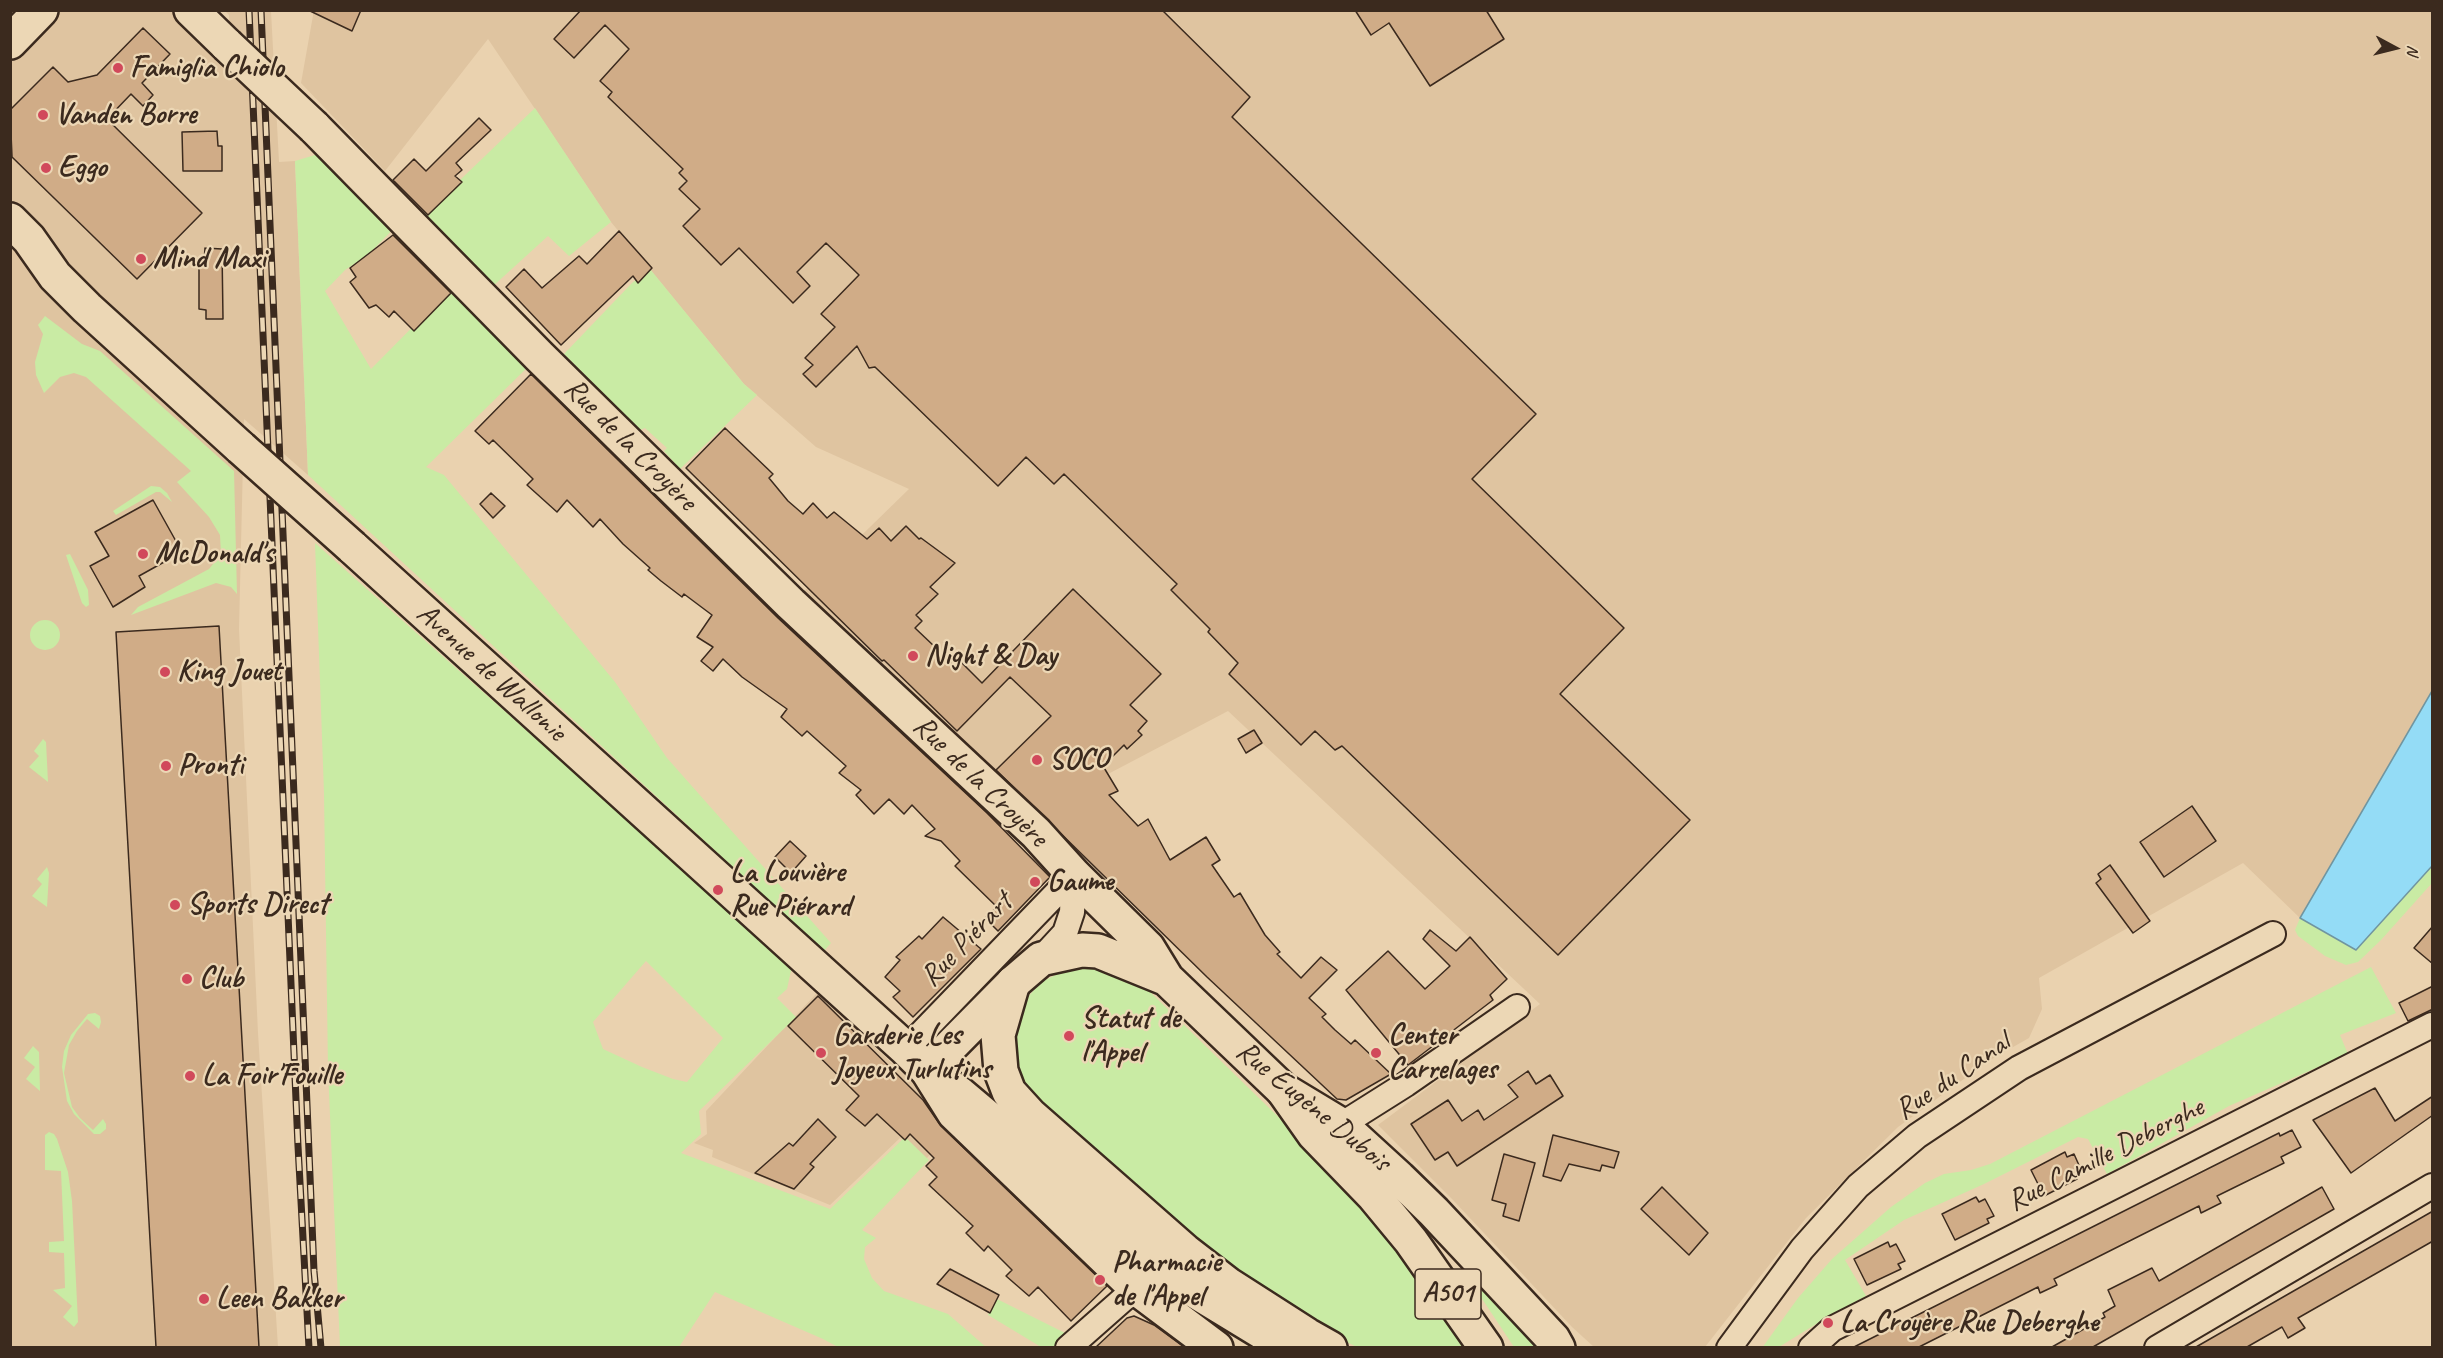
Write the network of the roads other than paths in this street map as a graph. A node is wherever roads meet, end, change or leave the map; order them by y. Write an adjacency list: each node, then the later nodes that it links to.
1 (18, 10): 4 (main road)
2 (40, 10): 5 (main road)
3 (191, 10): 9 (main road, Rue de la Croyère, bridge)
4 (10, 18)
5 (10, 42)
6 (10, 220): 8 (main road, Avenue de Wallonie)
7 (10, 244): 8 (main road, Avenue de Wallonie)
8 (55, 276): 16 (main road, Avenue de Wallonie, bridge)
9 (1074, 875): 11 (street); 12 (main road, Rue Eugène Dubois); 16 (street, Rue Piérart)
10 (2273, 934): 26 (street, Rue du Canal)
11 (1041, 959): 12 (main road); 13 (main road)
12 (1167, 979): 17 (main road, Rue Eugène Dubois)
13 (1013, 983): 16 (main road); 21 (main road)
14 (1517, 1007): 18 (street)
15 (2433, 1025): 27 (street, Rue Camille Deberghe)
16 (916, 1059): 20 (main road); 21 (main road)
17 (1282, 1090): 18 (main road, Rue Eugène Dubois); 25 (main road, A501)
18 (1341, 1125): 22 (main road, Rue Eugène Dubois)
19 (2433, 1186): 28 (street)
20 (1136, 1288): 23 (street); 24 (main road)
21 (1309, 1343)
22 (1556, 1343)
23 (1068, 1347)
24 (1216, 1347)
25 (1486, 1347)
26 (1729, 1347)
27 (1811, 1347)
28 (2157, 1347)

